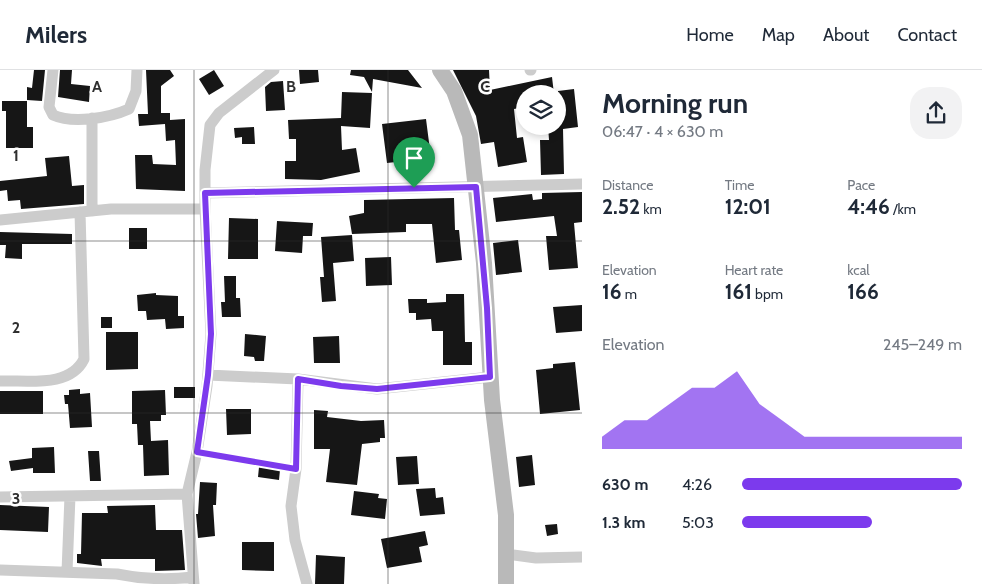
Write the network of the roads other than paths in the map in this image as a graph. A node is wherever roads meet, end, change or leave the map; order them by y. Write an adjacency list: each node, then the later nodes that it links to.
1 (53, 70): 5 (street)
2 (137, 70): 5 (street)
3 (274, 70): 8 (street)
4 (440, 70): 7 (main road)
5 (92, 118): 10 (street)
6 (582, 184): 7 (street)
7 (476, 187): 8 (street); 14 (main road)
8 (205, 193): 9 (street)
9 (205, 209): 10 (street); 13 (street)
10 (92, 211): 11 (street)
11 (80, 212): 12 (street); 16 (street)
12 (0, 220)
13 (208, 375): 15 (street); 17 (street)
14 (490, 377): 15 (street); 20 (main road)
15 (298, 379): 25 (street)
16 (0, 381)
17 (187, 494): 18 (street); 24 (street)
18 (70, 496): 19 (street); 23 (street)
19 (0, 497)
20 (506, 554): 21 (street); 26 (main road)
21 (582, 557)
22 (0, 570): 23 (street)
23 (67, 572): 24 (street)
24 (193, 581)
25 (307, 584)
26 (506, 584)

